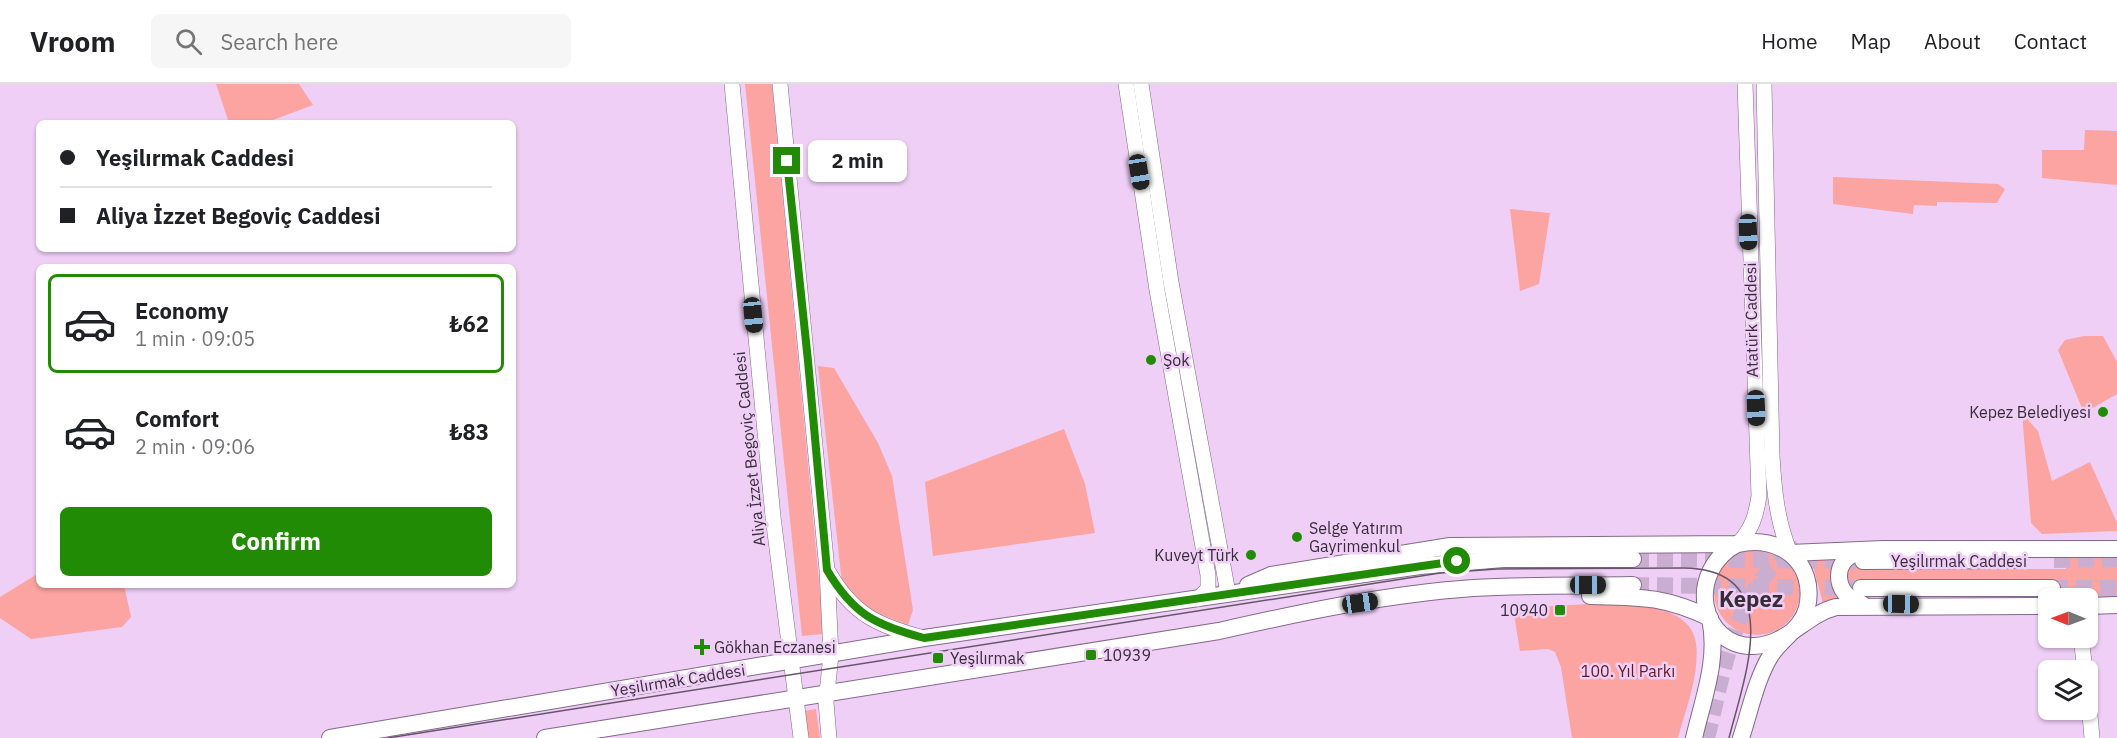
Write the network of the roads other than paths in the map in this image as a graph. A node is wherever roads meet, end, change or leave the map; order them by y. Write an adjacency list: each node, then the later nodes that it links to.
1 (732, 84): 29 (main road, Aliya İzzet Begoviç Caddesi)
2 (780, 84): 14 (main road)
3 (1126, 84): 19 (main road)
4 (1141, 84): 18 (main road)
5 (1744, 84): 7 (main road, Atatürk Caddesi)
6 (1764, 84): 10 (main road, Atatürk Caddesi)
7 (1738, 544): 10 (main road); 18 (main road); 24 (main road)
8 (1883, 549): 9 (main road); 10 (main road); 21 (main road)
9 (2117, 549)
10 (1790, 553): 26 (main road)
11 (1633, 559): 18 (main road, Yeşilırmak Caddesi)
12 (2054, 560): 13 (main road, Yeşilırmak Caddesi)
13 (1863, 561)
14 (827, 570): 27 (main road); 28 (main road)
15 (1633, 585): 25 (main road)
16 (1861, 588): 17 (main road, Yeşilırmak Caddesi)
17 (2038, 588)
18 (1228, 593): 19 (main road, Yeşilırmak Caddesi)
19 (1198, 599): 27 (main road, Yeşilırmak Caddesi)
20 (2117, 605): 23 (main road)
21 (1868, 606): 22 (main road); 26 (main road)
22 (2038, 606)
23 (2098, 606)
24 (1710, 618): 25 (main road); 26 (main road); 37 (main road)
25 (1219, 631): 30 (main road)
26 (1793, 631): 38 (main road)
27 (924, 638): 28 (main road, Yeşilırmak Caddesi)
28 (831, 655): 29 (main road, Yeşilırmak Caddesi); 30 (main road)
29 (792, 662): 31 (main road, Aliya İzzet Begoviç Caddesi); 33 (main road, Yeşilırmak Caddesi)
30 (827, 694): 31 (main road); 36 (main road)
31 (796, 699): 34 (main road); 35 (main road, Aliya İzzet Begoviç Caddesi)
32 (2090, 720): 39 (main road)
33 (330, 738)
34 (545, 738)
35 (801, 738)
36 (830, 738)
37 (1694, 738)
38 (1741, 738)
39 (2092, 738)

